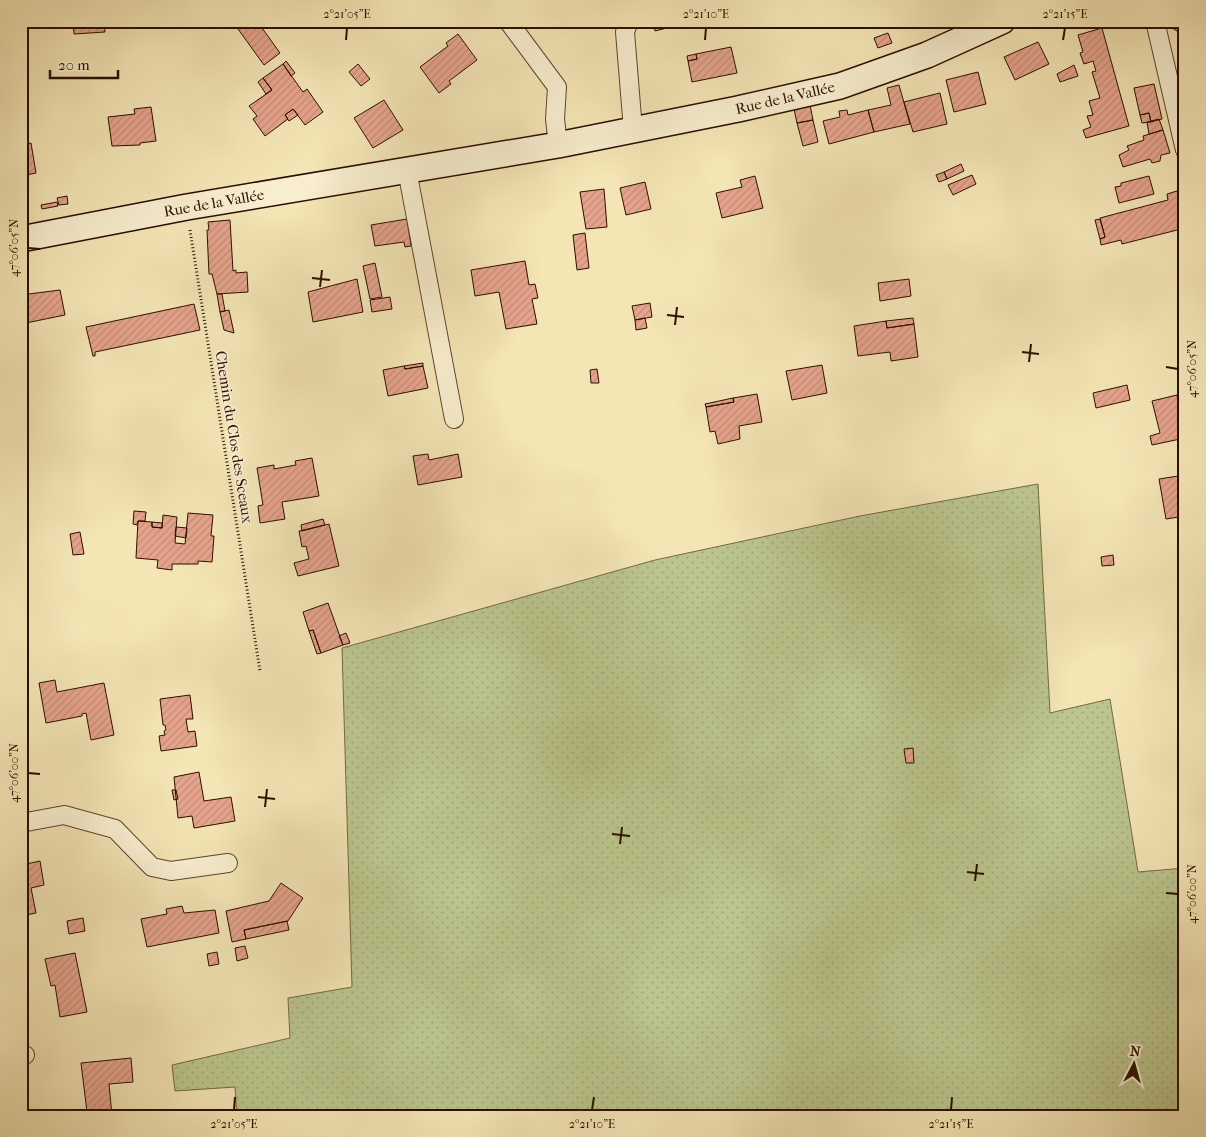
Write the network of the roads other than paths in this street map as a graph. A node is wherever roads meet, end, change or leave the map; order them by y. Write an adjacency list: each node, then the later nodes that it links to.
1 (508, 21): 6 (street)
2 (629, 21): 5 (street)
3 (1002, 21): 5 (street, Rue de la Vallée)
4 (1155, 21): 7 (street)
5 (632, 130): 6 (street, Rue de la Vallée)
6 (558, 145): 8 (street, Rue de la Vallée)
7 (1185, 150)
8 (407, 170): 9 (street, Rue de la Vallée); 10 (street)
9 (21, 239)
10 (454, 419)
11 (21, 823): 12 (street)
12 (228, 863)

